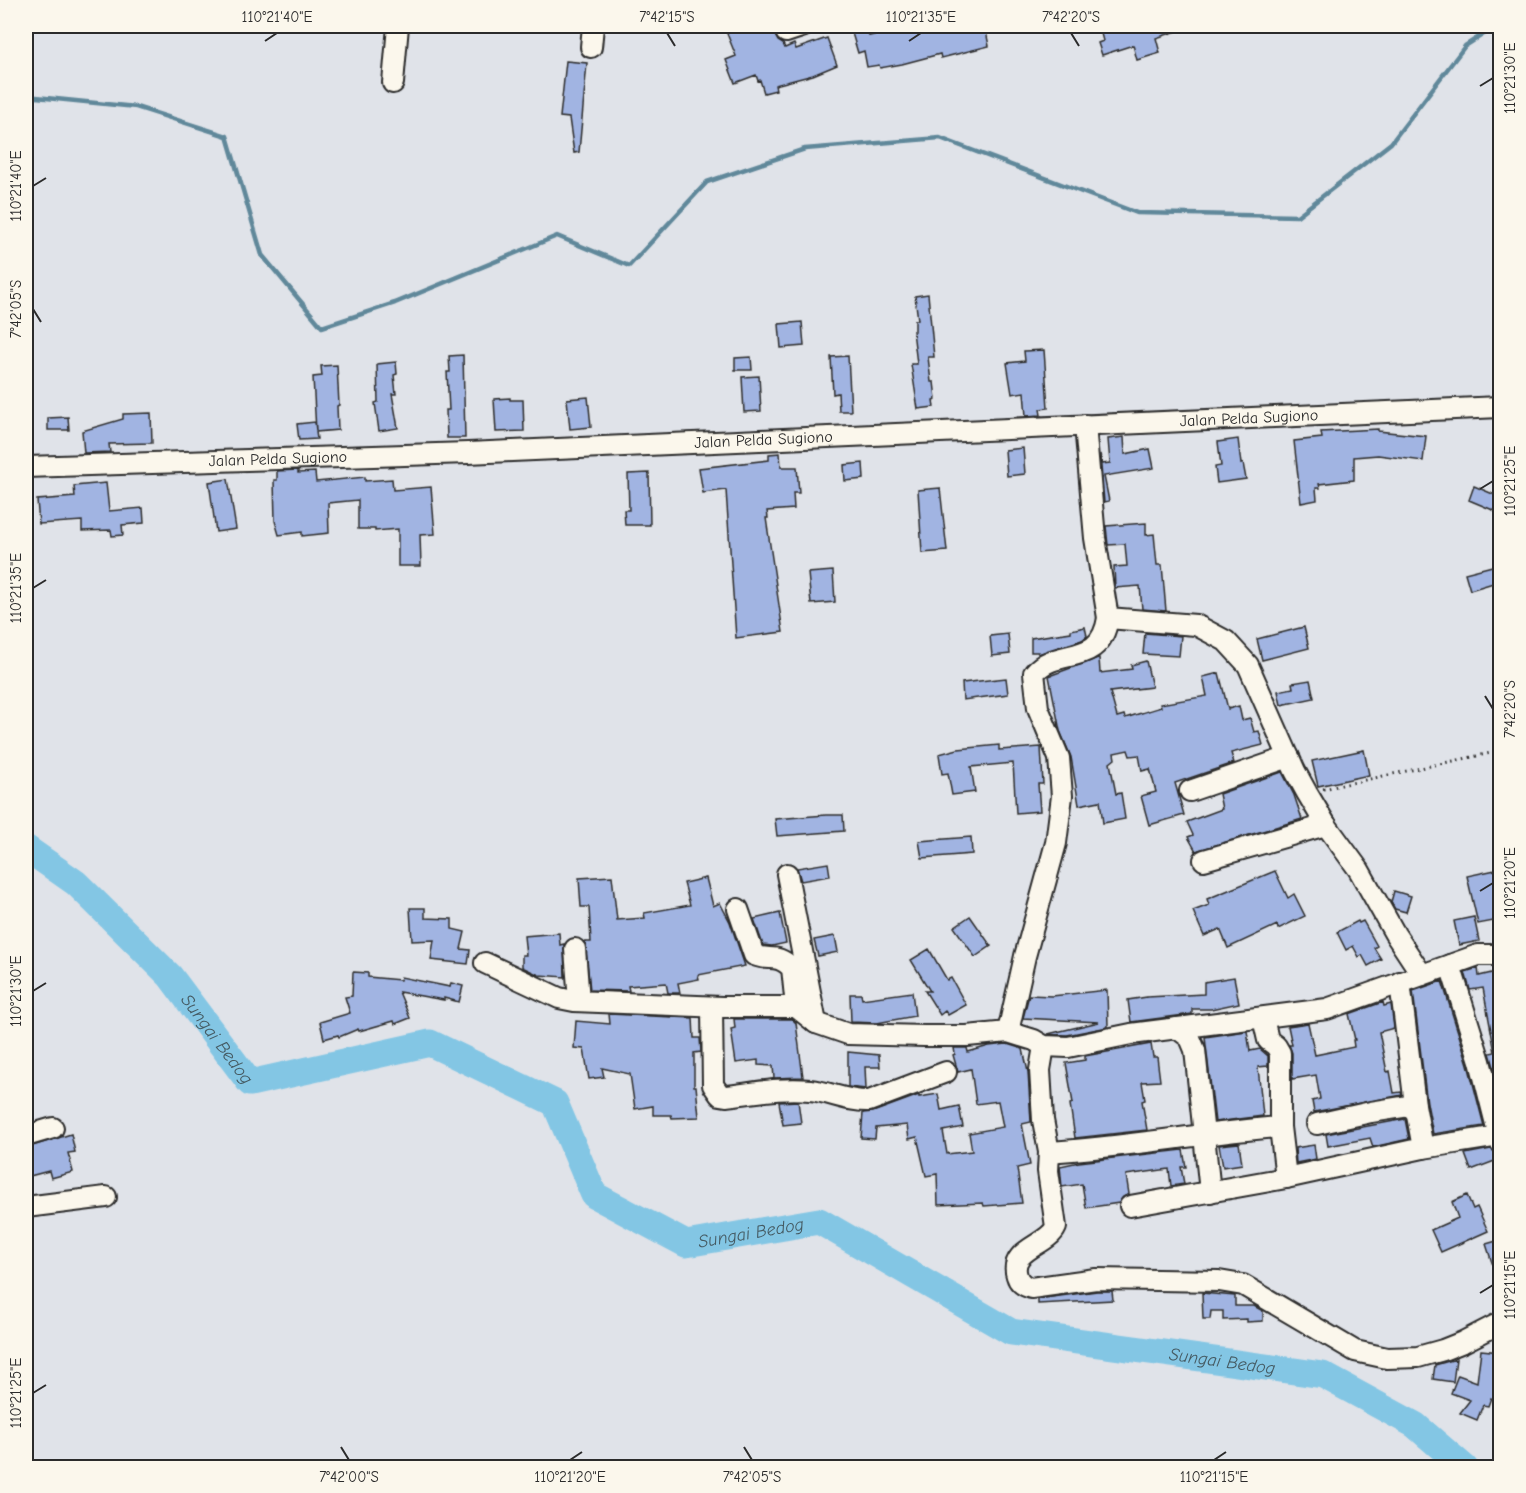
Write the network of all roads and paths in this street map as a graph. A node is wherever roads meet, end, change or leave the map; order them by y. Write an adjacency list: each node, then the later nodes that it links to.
1 (398, 26): 4 (street)
2 (593, 26): 3 (street)
3 (591, 47)
4 (393, 82)
5 (1500, 407): 6 (street, Jalan Pelda Sugiono)
6 (1085, 425): 7 (street, Jalan Pelda Sugiono); 8 (street)
7 (26, 467)
8 (1108, 618): 10 (street); 29 (street)
9 (1500, 751): 12 (path)
10 (1289, 758): 11 (street); 12 (street)
11 (1190, 791)
12 (1307, 793): 13 (street)
13 (1326, 825): 14 (street); 21 (street)
14 (1204, 860)
15 (787, 874): 27 (street)
16 (738, 909): 25 (street)
17 (575, 949): 23 (street)
18 (1500, 955): 20 (street)
19 (485, 963): 23 (street)
20 (1450, 965): 21 (street); 38 (street)
21 (1422, 975): 22 (street)
22 (1400, 982): 26 (street); 32 (street)
23 (579, 1001): 24 (street)
24 (712, 1007): 25 (street); 31 (street)
25 (795, 1007): 27 (street)
26 (1263, 1018): 28 (street); 34 (street)
27 (816, 1023): 29 (street)
28 (1177, 1028): 30 (street); 36 (street)
29 (1008, 1032): 30 (street)
30 (1044, 1046): 40 (street)
31 (946, 1072)
32 (1415, 1105): 33 (street); 39 (street)
33 (1317, 1124)
34 (1280, 1127): 36 (street); 41 (street)
35 (53, 1128): 37 (street)
36 (1205, 1134): 40 (street); 42 (street)
37 (26, 1136)
38 (1500, 1139): 39 (street)
39 (1423, 1148): 41 (street)
40 (1049, 1152): 46 (street)
41 (1286, 1178): 42 (street)
42 (1210, 1192): 44 (street)
43 (106, 1197): 45 (street)
44 (1130, 1206)
45 (26, 1207)
46 (1500, 1323)

